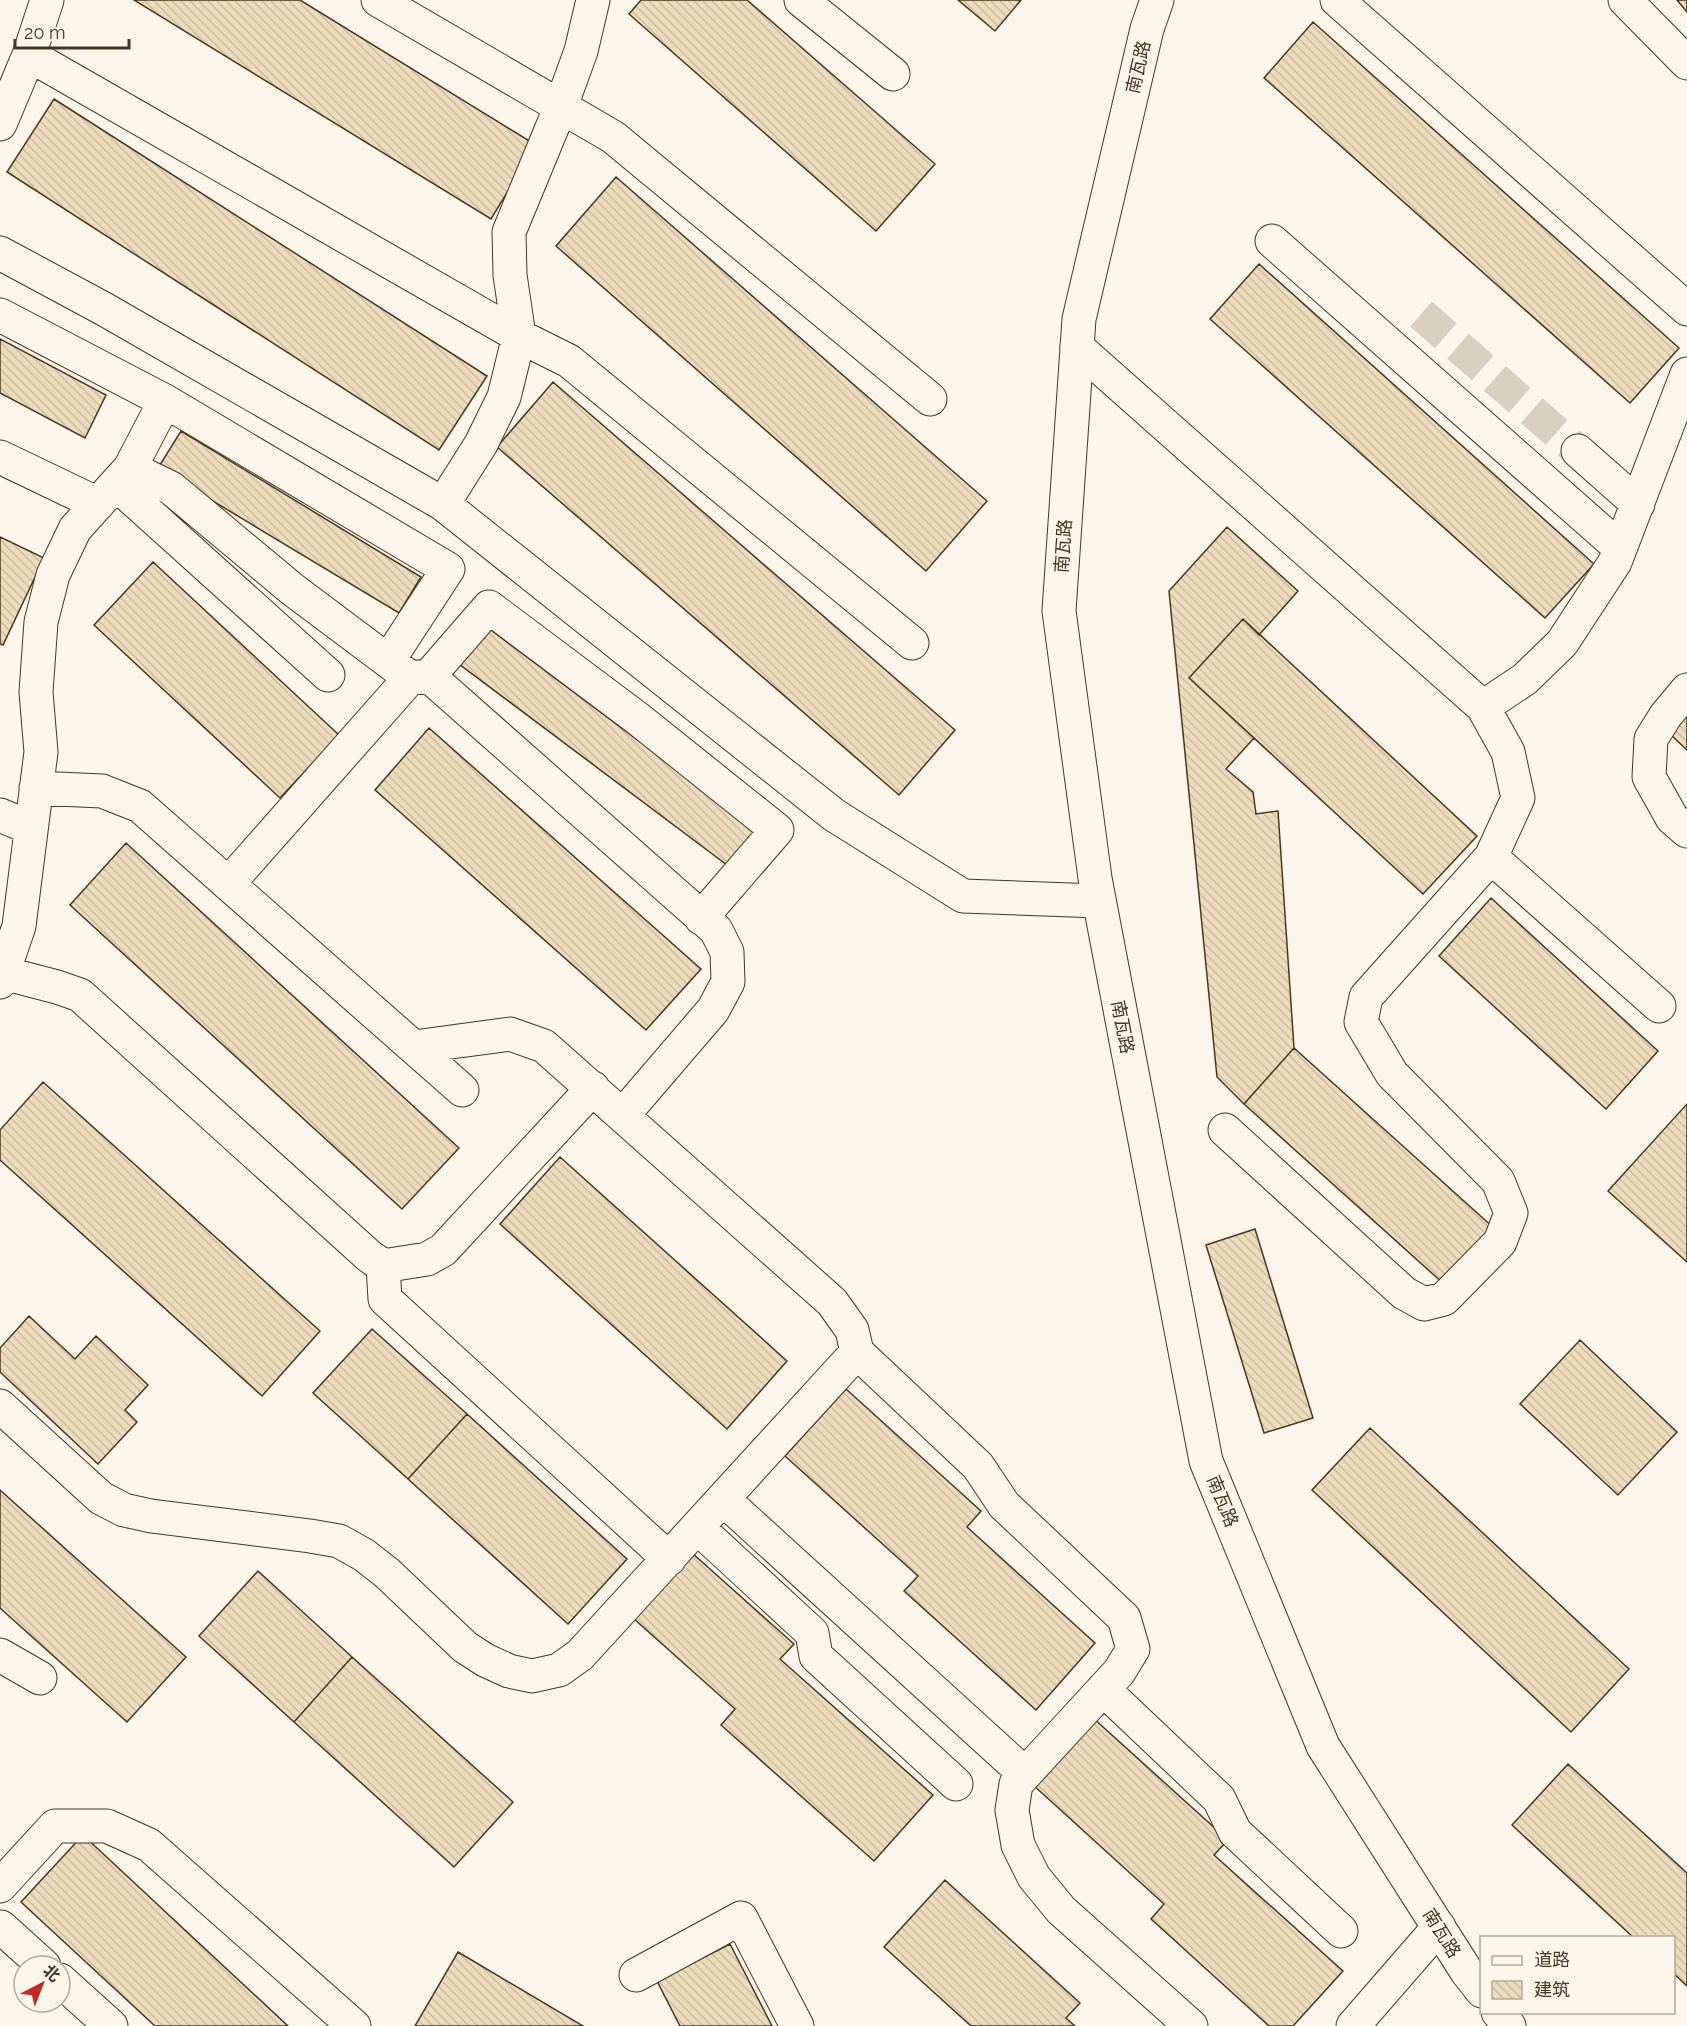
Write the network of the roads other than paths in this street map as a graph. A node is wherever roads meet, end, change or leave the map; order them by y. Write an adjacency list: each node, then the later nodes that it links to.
1 (46, 0): 8 (street)
2 (378, 0): 11 (street)
3 (593, 0): 11 (street)
4 (801, 0): 10 (street)
5 (1157, 0): 18 (street, 南瓦路)
6 (1337, 0): 15 (street)
7 (1625, 0): 9 (street)
8 (29, 55): 12 (street); 17 (street)
9 (1687, 63)
10 (893, 74)
11 (561, 106): 17 (street); 20 (street)
12 (0, 124)
13 (1272, 241): 27 (street)
14 (0, 253): 25 (street)
15 (1687, 309)
16 (0, 315): 21 (street)
17 (519, 336): 25 (street); 28 (street)
18 (1077, 347): 32 (street); 39 (street, 南瓦路)
19 (1687, 374): 26 (street)
20 (930, 399)
21 (165, 401): 24 (street); 29 (street)
22 (1578, 451): 26 (street)
23 (0, 457): 24 (street)
24 (115, 485): 29 (street); 30 (street); 33 (street)
25 (443, 504): 39 (street)
26 (1638, 504): 27 (street)
27 (1620, 548): 32 (street)
28 (912, 643)
29 (409, 672): 38 (street); 40 (street); 40 (street)
30 (328, 675)
31 (1687, 690): 36 (street)
32 (1483, 707): 37 (street)
33 (36, 788): 35 (street); 38 (street)
34 (0, 815): 35 (street)
35 (32, 828): 41 (street)
36 (1687, 831)
37 (1491, 857): 42 (street); 47 (street)
38 (228, 884): 43 (street)
39 (1099, 901): 62 (street, 南瓦路)
40 (701, 918): 46 (street)
41 (2, 977): 48 (street)
42 (1659, 1006)
43 (414, 1047): 44 (street); 45 (street)
44 (593, 1088): 46 (street); 48 (street)
45 (462, 1090)
46 (623, 1115): 49 (street)
47 (1225, 1130)
48 (383, 1266): 53 (street)
49 (857, 1352): 51 (street); 56 (street)
50 (0, 1406): 53 (street)
51 (723, 1499): 52 (street); 57 (street)
52 (697, 1527): 53 (street); 58 (street)
53 (669, 1559)
54 (0, 1655): 55 (street)
55 (40, 1677)
56 (1103, 1689): 57 (street); 63 (street)
57 (1025, 1774): 73 (street)
58 (956, 1784)
59 (0, 1886): 71 (street)
60 (0, 1910): 61 (street)
61 (1, 1927): 64 (street); 65 (street)
62 (1439, 1928): 67 (street, 南瓦路); 74 (street)
63 (1341, 1931)
64 (0, 1933)
65 (31, 1954)
66 (636, 1975): 72 (street)
67 (1480, 1988)
68 (72, 1991): 70 (street)
69 (1499, 2014): 75 (street)
70 (111, 2026)
71 (354, 2026)
72 (797, 2026)
73 (1191, 2026)
74 (1353, 2026)
75 (1509, 2026)

